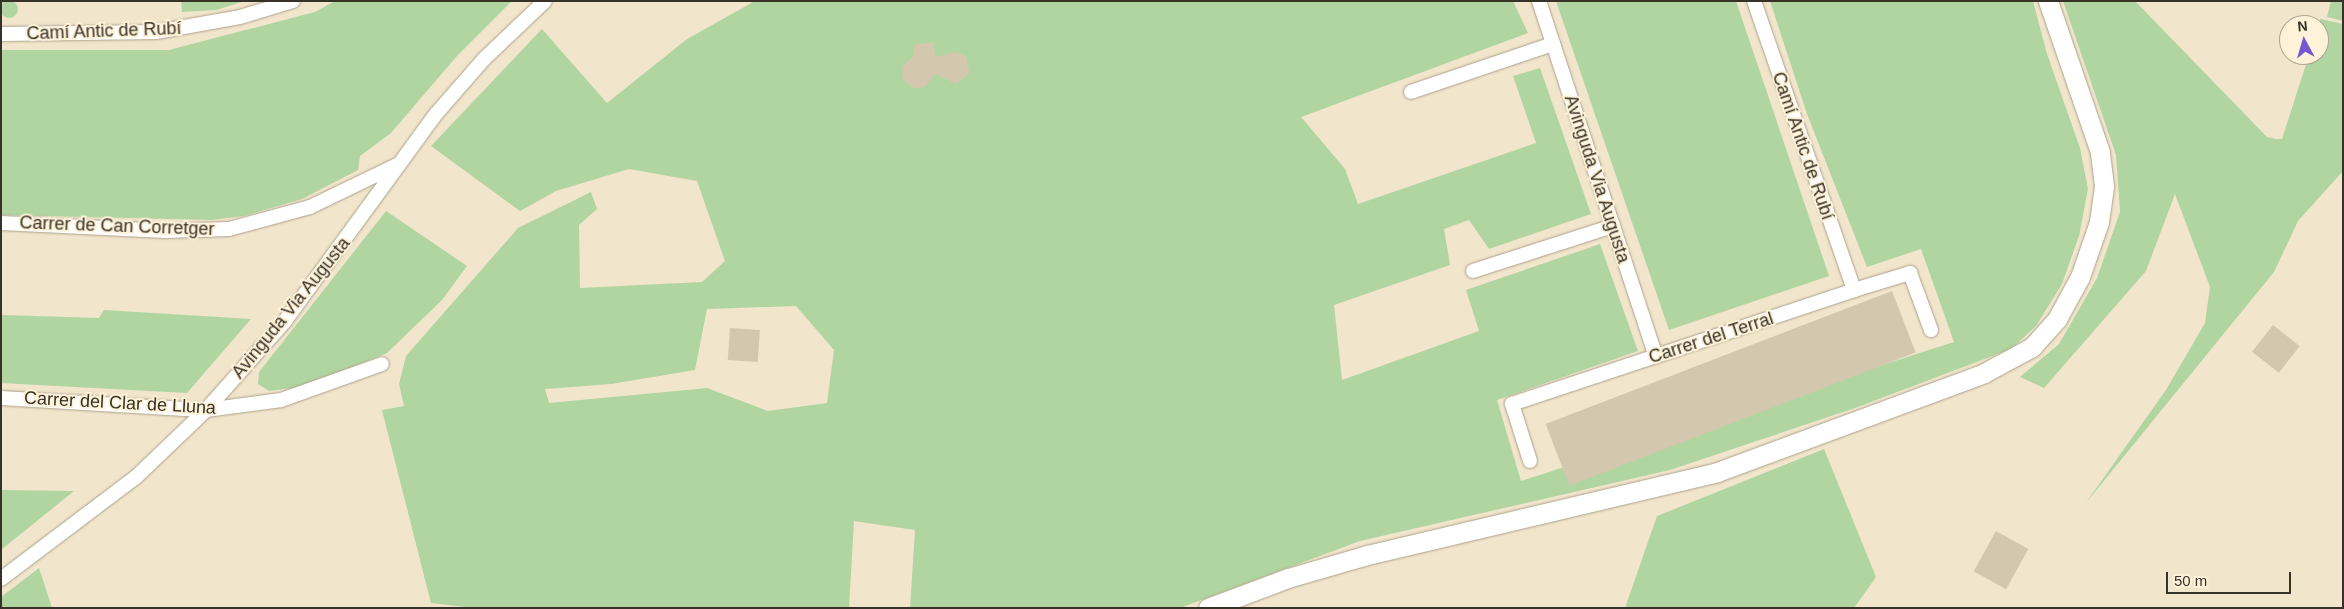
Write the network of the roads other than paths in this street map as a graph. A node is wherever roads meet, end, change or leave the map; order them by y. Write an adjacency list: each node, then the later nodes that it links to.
1 (293, 1): 6 (street, Camí Antic de Rubí)
2 (545, 1): 9 (street, Avinguda Via Augusta)
3 (1539, 1): 7 (street, Avinguda Via Augusta)
4 (1754, 1): 13 (street, Camí Antic de Rubí)
5 (2048, 1): 21 (main road)
6 (1, 34)
7 (1553, 44): 8 (street); 11 (street, Avinguda Via Augusta)
8 (1411, 92)
9 (400, 163): 10 (street, Carrer de Can Corretger); 18 (street, Avinguda Via Augusta)
10 (1, 223)
11 (1613, 226): 12 (street); 15 (street, Avinguda Via Augusta)
12 (1473, 271)
13 (1854, 290): 14 (street, Carrer del Terral); 15 (street, Carrer del Terral)
14 (1931, 330)
15 (1656, 356): 19 (street, Carrer del Terral)
16 (382, 364): 18 (street, Carrer del Clar de Lluna)
17 (1, 398): 18 (street, Carrer del Clar de Lluna)
18 (206, 410): 20 (street, Avinguda Via Augusta)
19 (1530, 461)
20 (1, 579)
21 (1208, 608)

